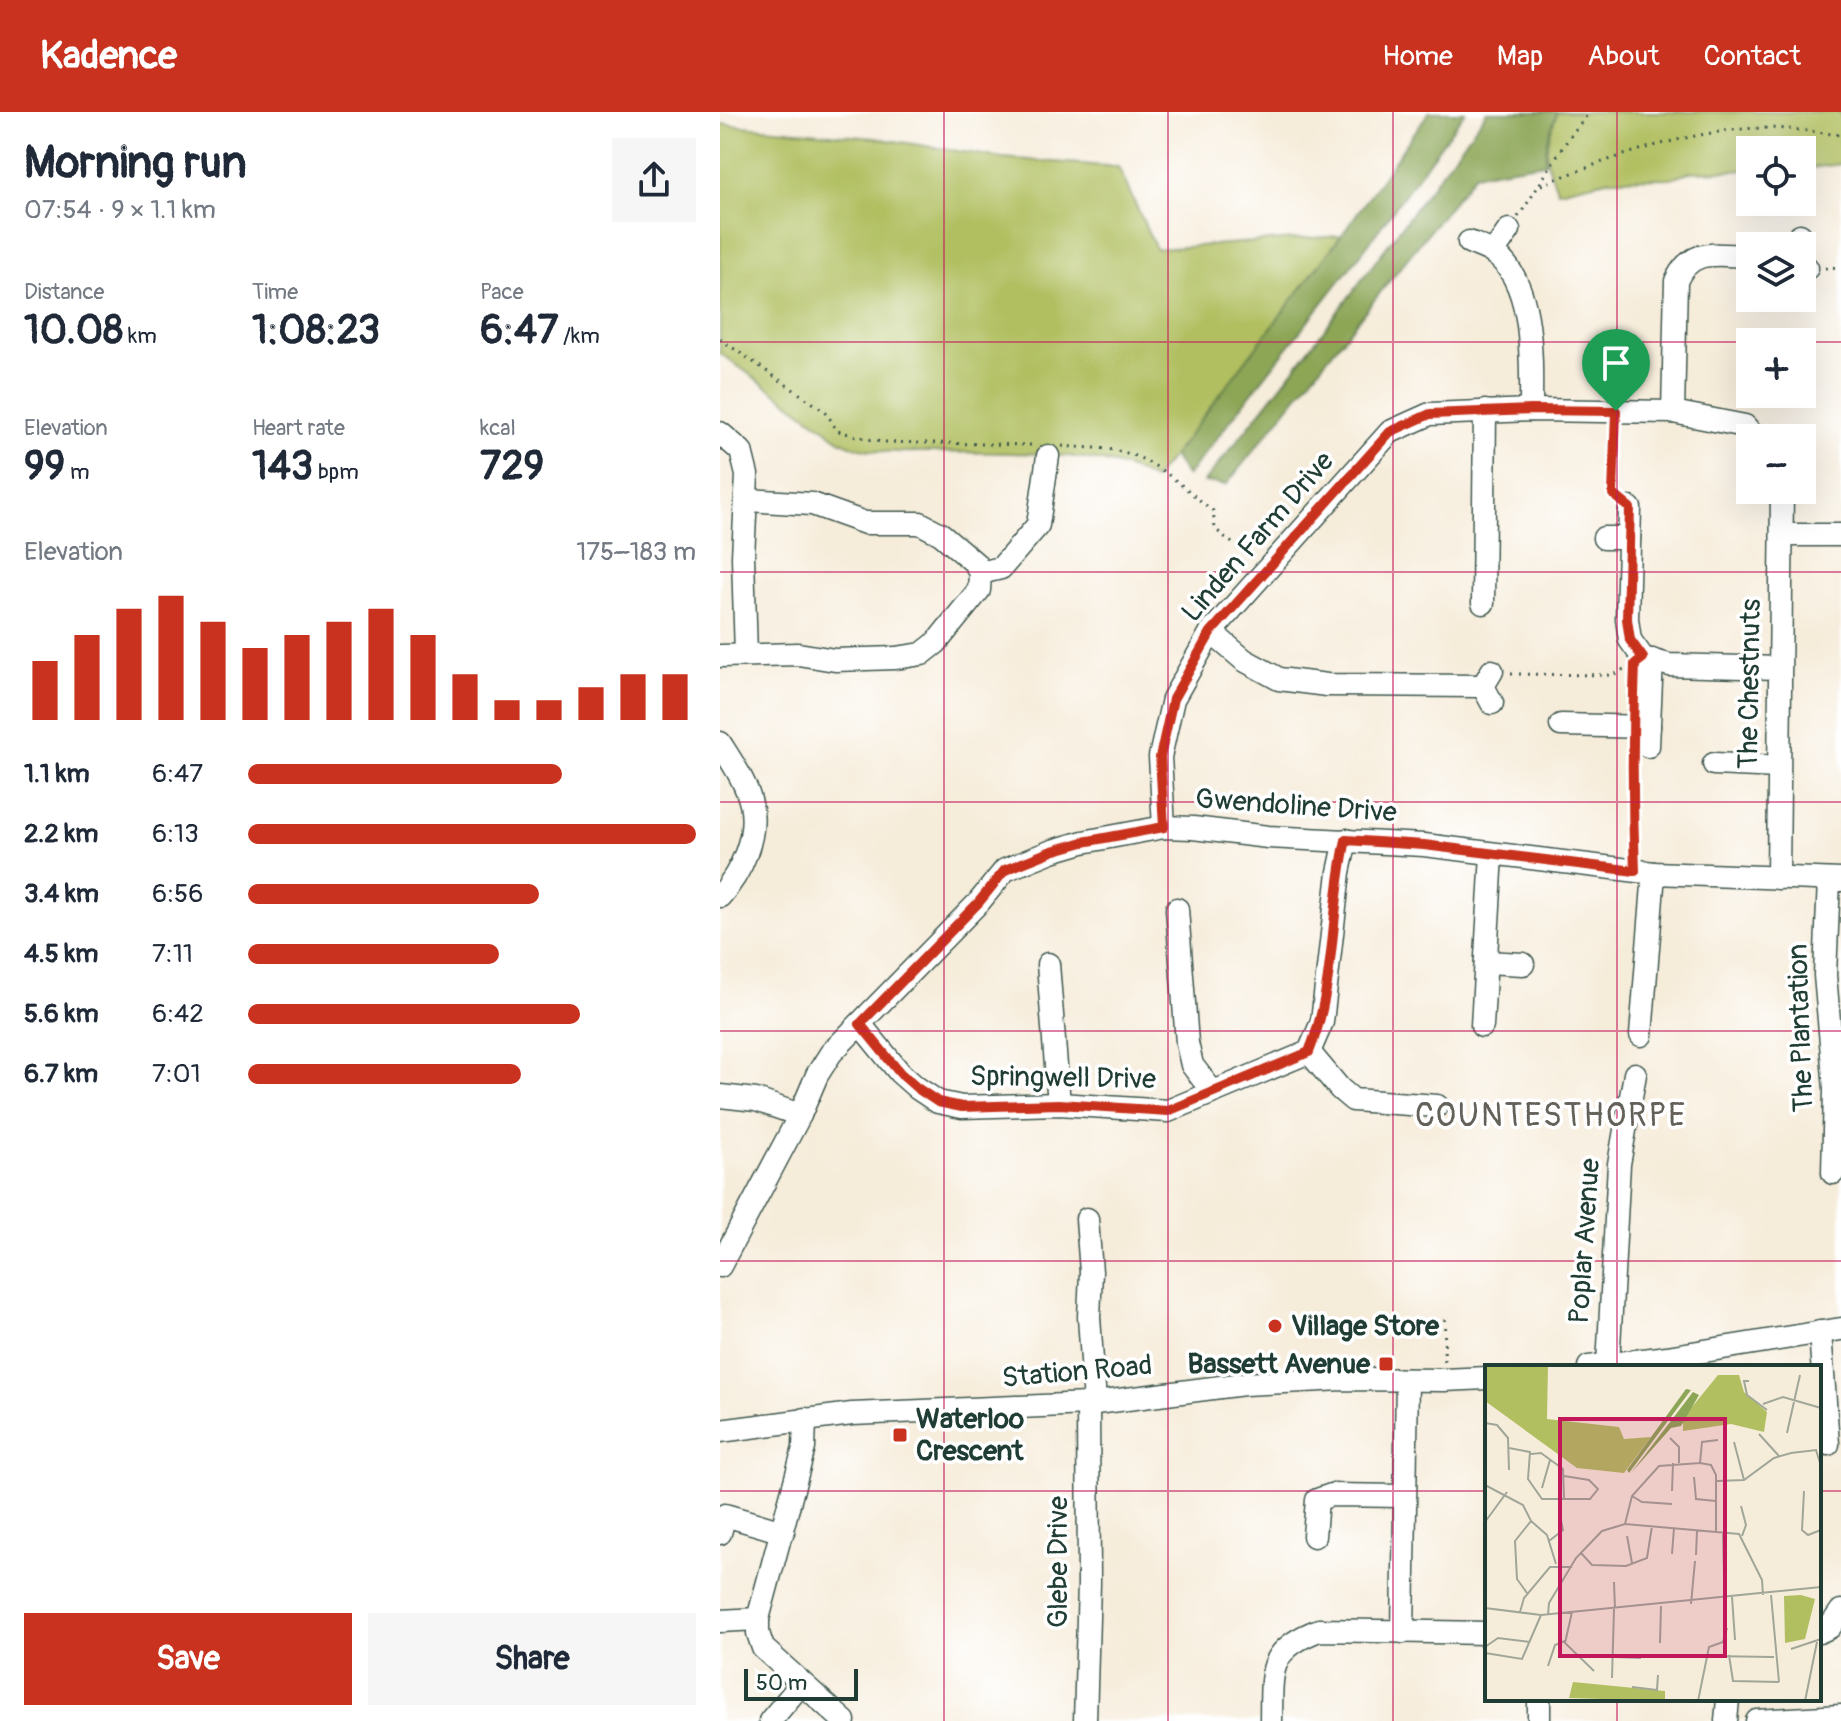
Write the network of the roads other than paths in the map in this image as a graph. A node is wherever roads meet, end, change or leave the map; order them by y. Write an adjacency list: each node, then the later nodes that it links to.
1 (1509, 230): 3 (street)
2 (1469, 242): 3 (street)
3 (1493, 253): 5 (street)
4 (1736, 256): 7 (street)
5 (1531, 410): 6 (street, Linden Farm Drive); 7 (street, Linden Farm Drive)
6 (1485, 411): 19 (street); 20 (street, Linden Farm Drive)
7 (1673, 412): 8 (street, Linden Farm Drive)
8 (1736, 428)
9 (720, 433): 11 (street)
10 (1049, 449): 18 (street)
11 (747, 500): 18 (street); 21 (street)
12 (1782, 504): 14 (street, The Chestnuts)
13 (1630, 508): 17 (street)
14 (1783, 535): 15 (street); 24 (street, The Chestnuts)
15 (1841, 535)
16 (1604, 538): 17 (street)
17 (1629, 538): 23 (street)
18 (980, 573): 21 (street)
19 (1483, 603)
20 (1211, 632): 25 (street); 30 (street, Linden Farm Drive)
21 (746, 655): 22 (street)
22 (720, 656)
23 (1648, 659): 24 (street); 26 (street)
24 (1779, 668): 29 (street, The Chestnuts)
25 (1489, 687)
26 (1561, 725)
27 (729, 744): 36 (street)
28 (1714, 764): 29 (street)
29 (1778, 767): 34 (street, The Chestnuts)
30 (1164, 827): 31 (street, Gwendoline Drive); 41 (street, Gwendoline Drive)
31 (1346, 840): 32 (street, Gwendoline Drive); 44 (street)
32 (1492, 854): 33 (street, Gwendoline Drive); 38 (street)
33 (1645, 872): 34 (street, Gwendoline Drive); 43 (street)
34 (1778, 878): 35 (street, Gwendoline Drive)
35 (1835, 880): 51 (street, The Plantation)
36 (720, 896)
37 (1177, 909): 46 (street)
38 (1486, 962): 40 (street); 42 (street)
39 (1048, 964): 48 (street)
40 (1523, 964)
41 (860, 1024): 48 (street, Springwell Drive); 50 (street, Gwendoline Drive)
42 (1482, 1026)
43 (1641, 1035)
44 (1309, 1052): 46 (street, Springwell Drive); 49 (street)
45 (1635, 1074): 55 (street, Poplar Avenue)
46 (1212, 1091): 48 (street, Springwell Drive)
47 (720, 1096): 50 (street)
48 (1059, 1104)
49 (1437, 1106)
50 (800, 1115): 53 (street, Gwendoline Drive)
51 (1833, 1173)
52 (1087, 1219): 59 (street, Glebe Drive)
53 (720, 1266)
54 (1830, 1331): 56 (street); 62 (street)
55 (1599, 1365)
56 (1606, 1365)
57 (1485, 1378): 58 (street, Station Road)
58 (1407, 1380): 59 (street, Station Road); 63 (street)
59 (1092, 1404): 60 (street, Station Road); 78 (street, Glebe Drive)
60 (805, 1419): 61 (street, Station Road); 64 (street)
61 (720, 1431)
62 (1828, 1444)
63 (1403, 1496): 66 (street); 71 (street)
64 (783, 1532): 65 (street); 68 (street)
65 (720, 1533)
66 (1314, 1536)
67 (1841, 1611): 70 (street)
68 (758, 1619): 69 (street); 73 (street)
69 (720, 1621)
70 (1821, 1631)
71 (1403, 1632): 72 (street); 79 (street)
72 (1485, 1633)
73 (801, 1684): 76 (street); 77 (street)
74 (1728, 1701): 80 (street)
75 (1841, 1716): 81 (street)
76 (770, 1721)
77 (844, 1721)
78 (1085, 1721)
79 (1271, 1721)
80 (1726, 1721)
81 (1757, 1721)

